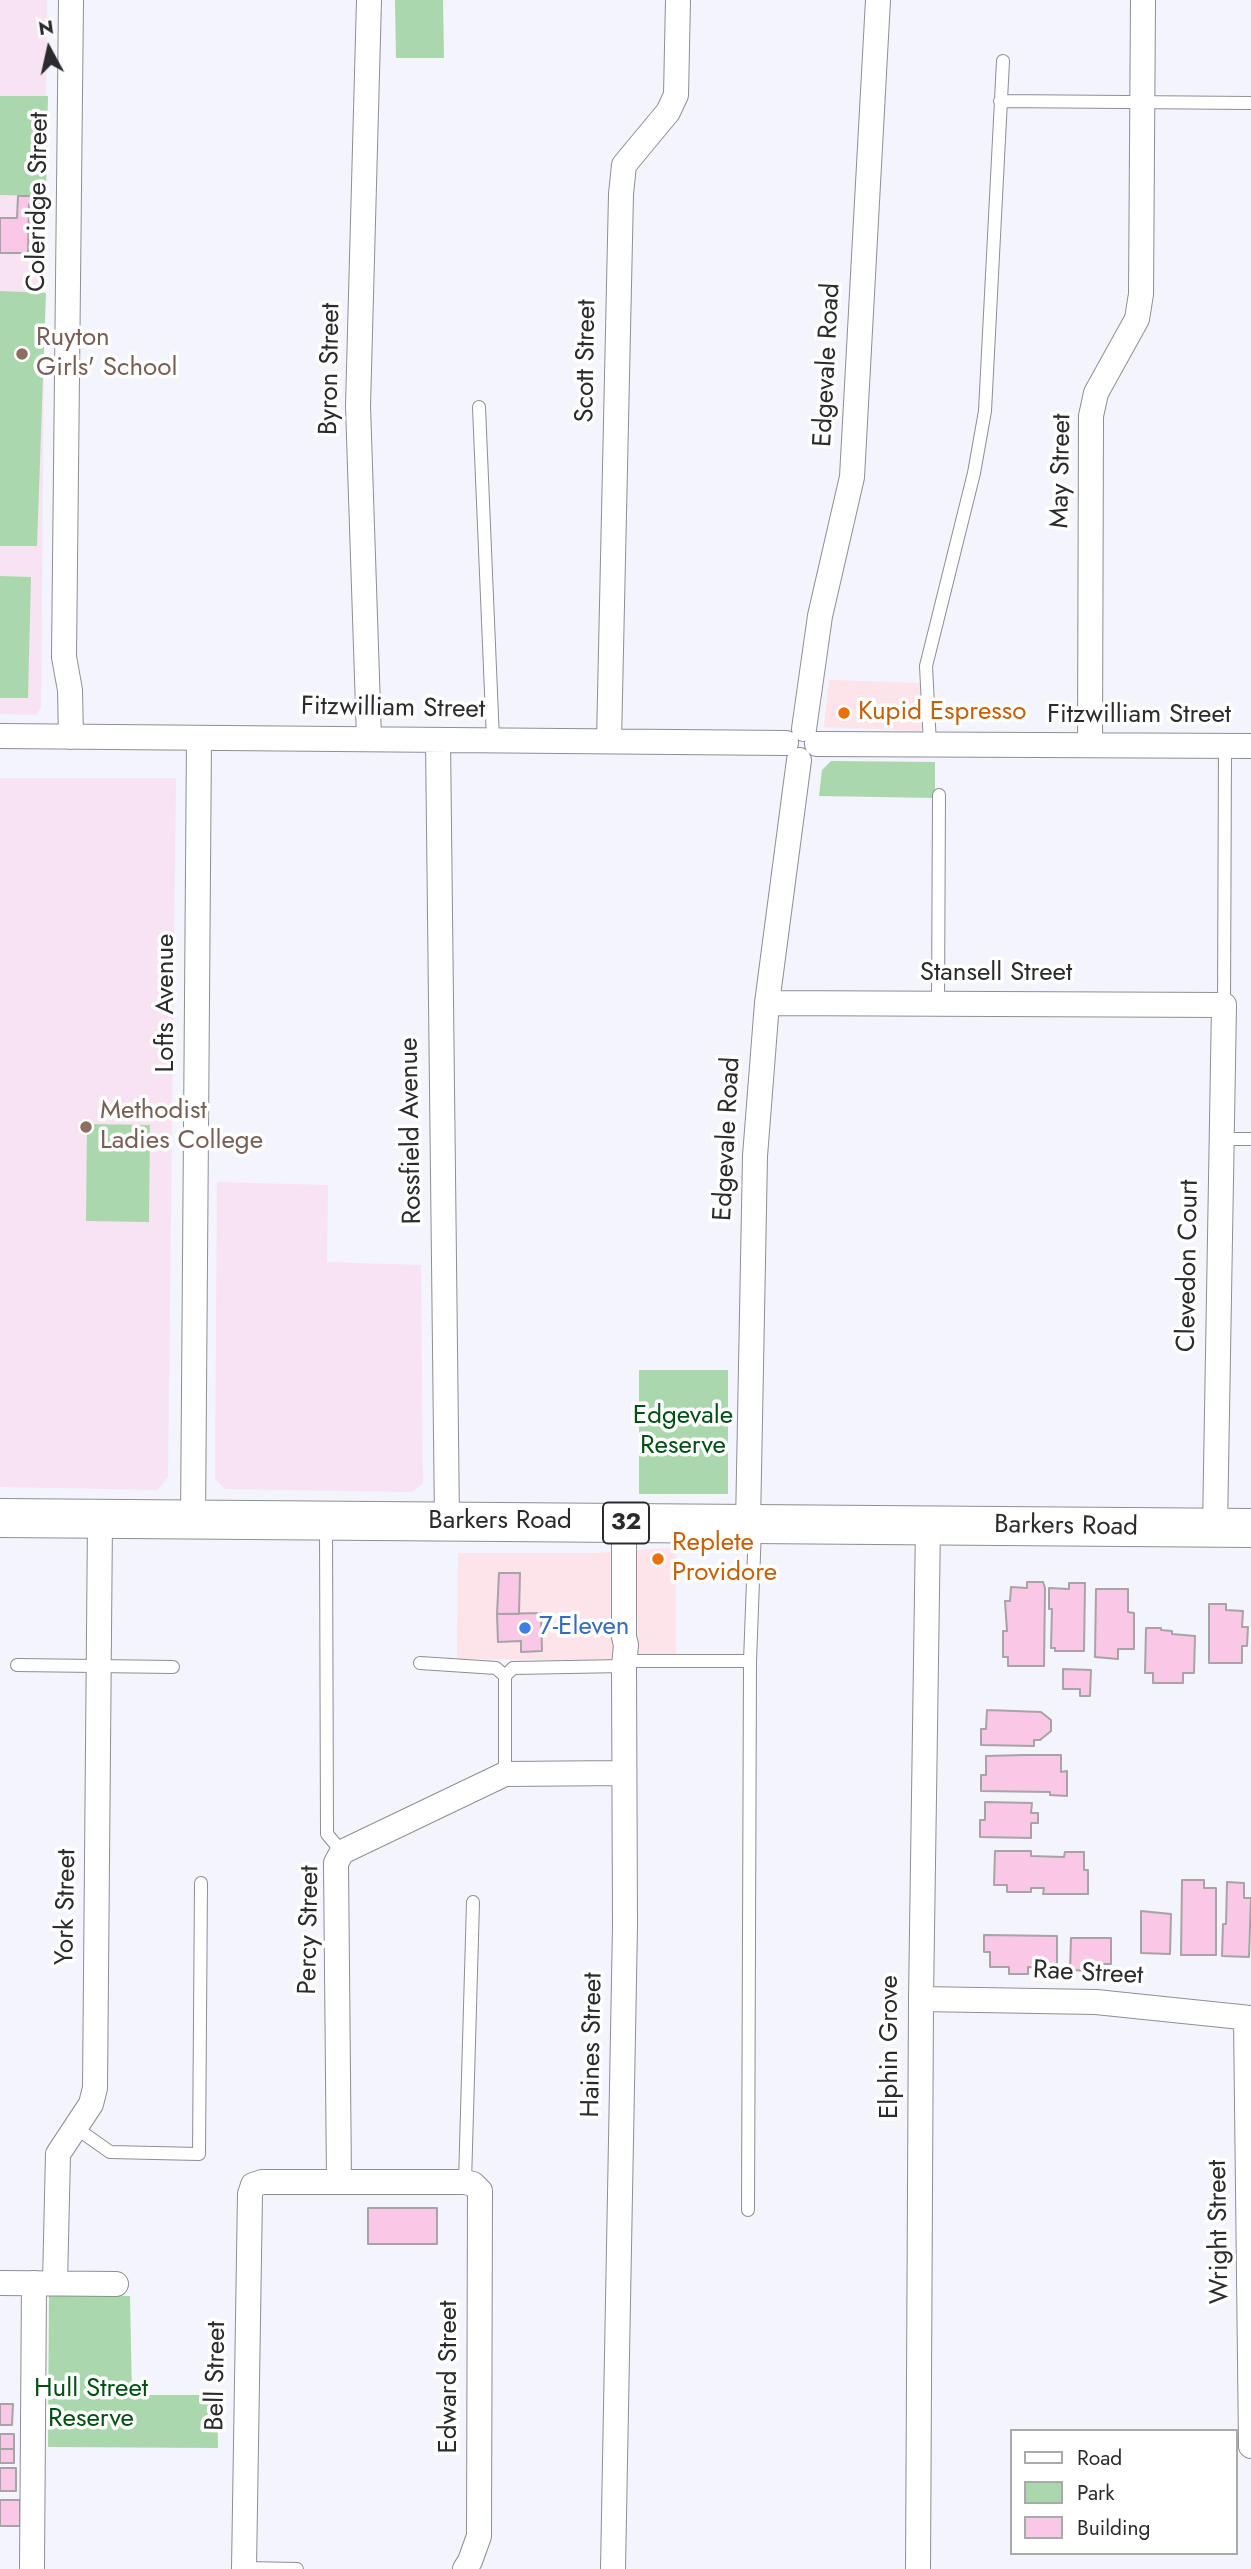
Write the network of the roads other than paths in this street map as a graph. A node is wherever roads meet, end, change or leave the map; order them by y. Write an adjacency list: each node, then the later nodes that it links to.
1 (71, 0): 12 (street, Coleridge Street)
2 (369, 0): 14 (street, Byron Street)
3 (678, 0): 17 (street, Scott Street)
4 (878, 0): 18 (street, Edgevale Road)
5 (1143, 0): 8 (street, May Street)
6 (1003, 61): 7 (lane)
7 (1000, 101): 8 (lane); 19 (lane)
8 (1142, 102): 9 (lane); 20 (street, May Street)
9 (1251, 103)
10 (479, 407): 16 (lane)
11 (0, 736): 12 (street, Fitzwilliam Street)
12 (63, 737): 13 (street, Fitzwilliam Street)
13 (199, 738): 14 (street, Fitzwilliam Street); 31 (street, Lofts Avenue)
14 (369, 738): 15 (street, Fitzwilliam Street)
15 (438, 740): 16 (street, Fitzwilliam Street); 33 (street, Rossfield Avenue)
16 (493, 740): 17 (street, Fitzwilliam Street)
17 (609, 741): 18 (street, Fitzwilliam Street)
18 (802, 744): 19 (street, Fitzwilliam Street); 24 (street, Edgevale Road)
19 (930, 745): 20 (street, Fitzwilliam Street)
20 (1090, 745): 21 (street, Fitzwilliam Street)
21 (1225, 746): 22 (street, Fitzwilliam Street); 26 (lane)
22 (1251, 746)
23 (939, 795): 25 (lane)
24 (767, 1003): 25 (street, Stansell Street); 35 (street, Edgevale Road)
25 (938, 1004): 26 (street, Stansell Street)
26 (1224, 1005): 27 (street, Clevedon Court)
27 (1220, 1139): 28 (lane); 37 (street, Clevedon Court)
28 (1251, 1139)
29 (0, 1518): 30 (main road, Barkers Road / 32)
30 (100, 1520): 31 (main road, Barkers Road / 32); 42 (street, York Street)
31 (193, 1520): 32 (main road, Barkers Road / 32)
32 (326, 1521): 33 (main road, Barkers Road / 32); 47 (lane)
33 (447, 1522): 34 (main road, Barkers Road / 32)
34 (624, 1523): 35 (main road, Barkers Road / 32); 40 (street, Haines Street)
35 (752, 1524): 36 (main road, Barkers Road / 32); 38 (lane)
36 (928, 1525): 37 (main road, Barkers Road / 32); 50 (street, Elphin Grove)
37 (1233, 1528)
38 (750, 1661): 40 (lane); 55 (lane)
39 (420, 1663): 44 (lane)
40 (625, 1664): 44 (lane); 45 (street, Haines Street)
41 (18, 1665): 42 (lane)
42 (99, 1666): 43 (lane); 52 (street, York Street)
43 (173, 1667)
44 (505, 1676): 46 (lane)
45 (623, 1773): 46 (street, Percy Street); 65 (street, Haines Street)
46 (505, 1774): 47 (street, Percy Street)
47 (342, 1852): 53 (street, Percy Street)
48 (201, 1883): 52 (lane)
49 (473, 1902): 54 (lane)
50 (921, 1999): 51 (street, Rae Street); 66 (street, Elphin Grove)
51 (1248, 2018): 59 (street, Wright Street)
52 (76, 2128): 57 (street, York Street)
53 (339, 2182): 54 (street); 61 (street, Bell Street)
54 (469, 2183): 64 (street, Edward Street)
55 (748, 2210)
56 (0, 2283): 57 (street)
57 (45, 2283): 58 (street); 62 (street, York Street)
58 (116, 2284)
59 (1251, 2292): 60 (street, Wright Street)
60 (1251, 2446)
61 (244, 2568): 63 (lane)
62 (32, 2569)
63 (298, 2569)
64 (465, 2569)
65 (613, 2569)
66 (918, 2569)

